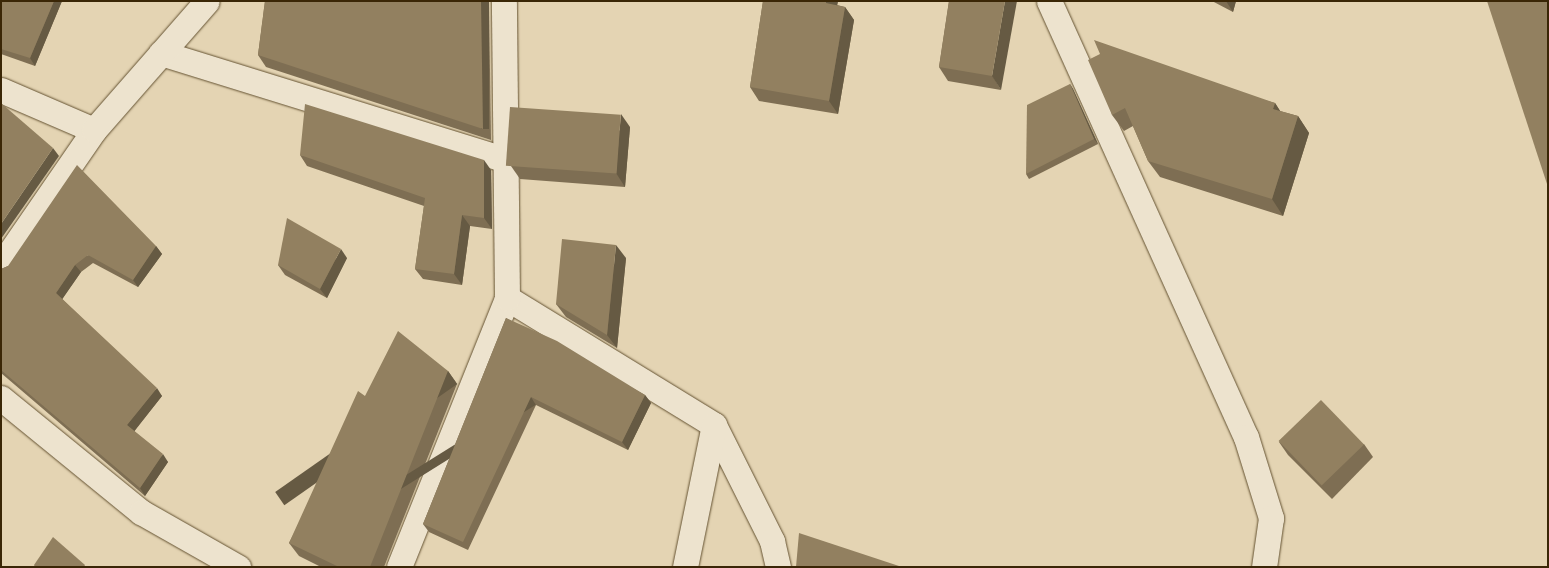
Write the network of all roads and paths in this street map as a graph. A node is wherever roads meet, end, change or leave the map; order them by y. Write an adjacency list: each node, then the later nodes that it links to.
1 (207, 1): 4 (street)
2 (504, 1): 7 (street)
3 (1049, 1): 16 (street)
4 (161, 53): 6 (street); 7 (street)
5 (1, 90): 6 (street)
6 (94, 130): 8 (street)
7 (506, 160): 9 (street)
8 (1, 264)
9 (507, 298): 11 (street); 13 (street)
10 (1, 398): 12 (street)
11 (714, 425): 14 (street); 15 (street)
12 (238, 567)
13 (399, 567)
14 (685, 567)
15 (778, 567)
16 (1264, 567)

